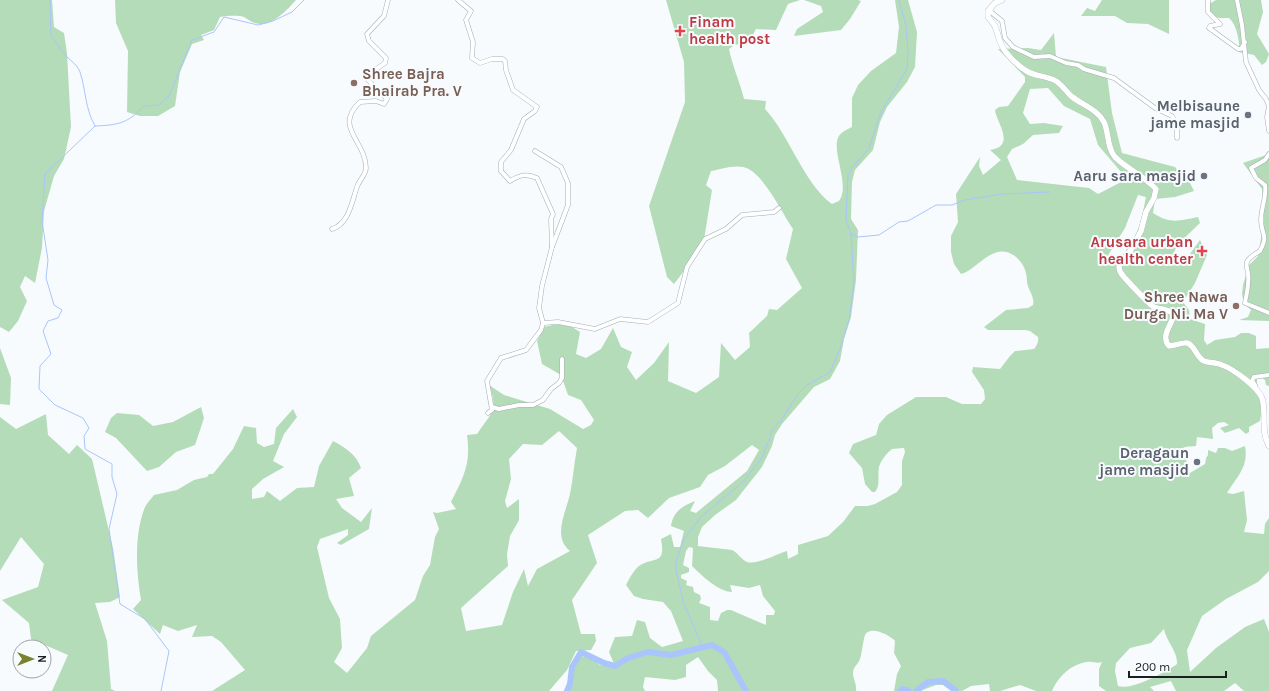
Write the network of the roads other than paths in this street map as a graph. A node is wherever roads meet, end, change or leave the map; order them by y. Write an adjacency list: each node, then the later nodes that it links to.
1 (388, 0): 13 (street)
2 (458, 0): 14 (street)
3 (1002, 0): 6 (main road)
4 (1208, 0): 7 (street)
5 (1236, 0): 7 (street)
6 (990, 7): 9 (street); 19 (main road)
7 (1245, 42): 8 (street)
8 (1269, 131)
9 (1177, 138)
10 (535, 151): 14 (street)
11 (1269, 154): 15 (street)
12 (779, 208): 16 (street)
13 (332, 230)
14 (552, 247): 16 (street)
15 (1269, 313)
16 (543, 323): 20 (street)
17 (562, 359): 20 (street)
18 (1269, 375): 19 (street)
19 (1257, 391): 22 (main road)
20 (492, 407): 21 (street)
21 (488, 413)
22 (1269, 446)

